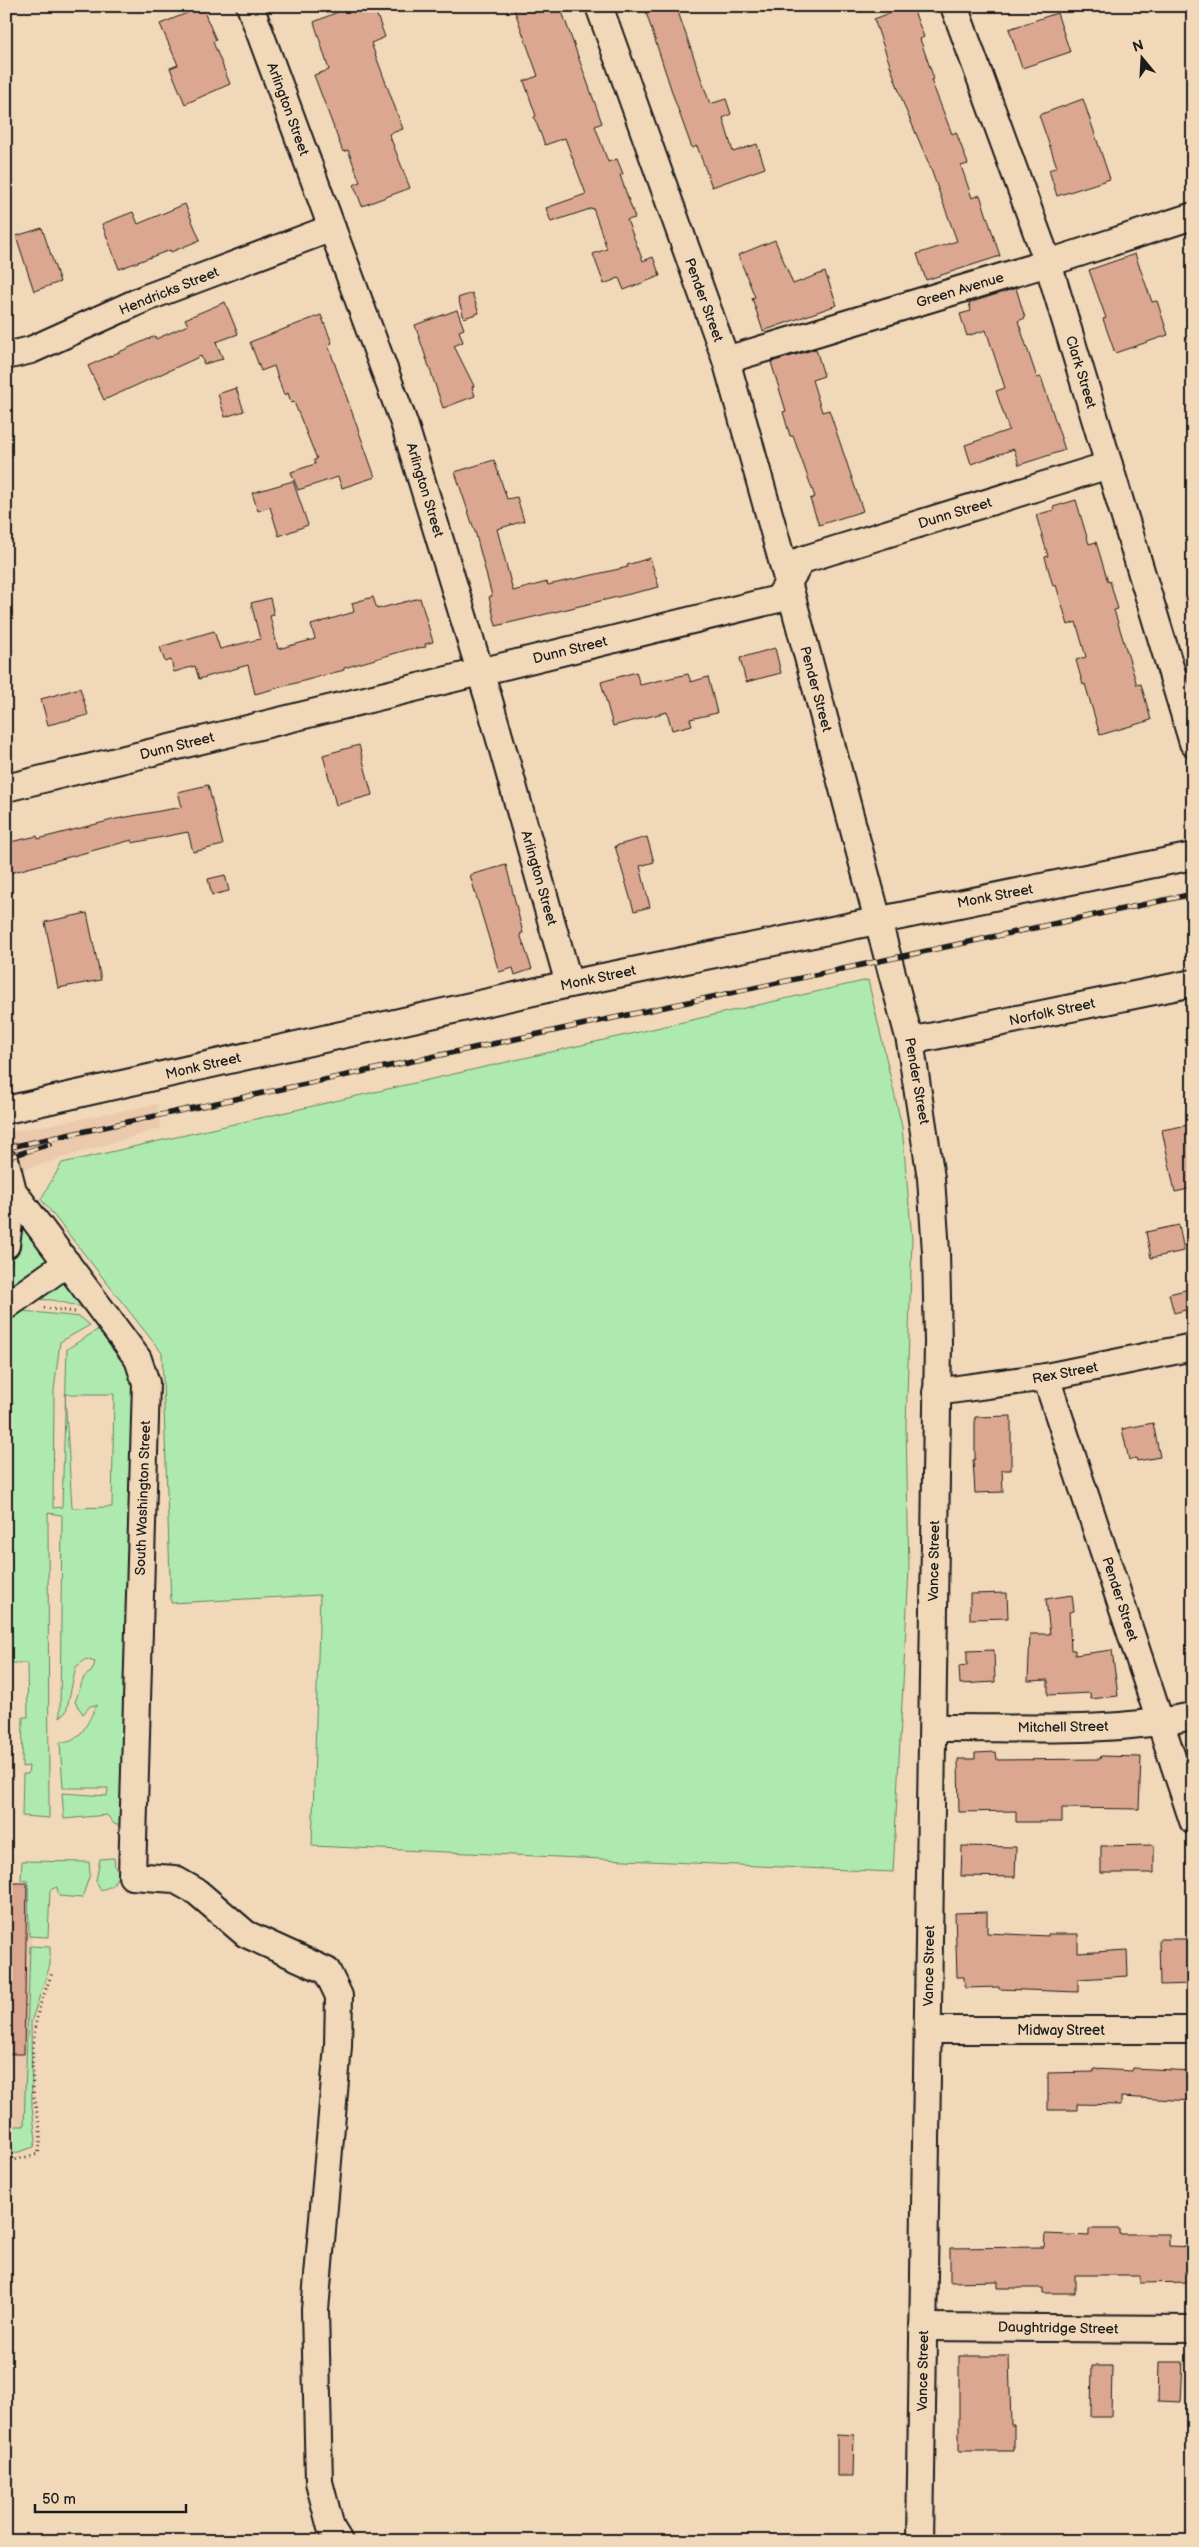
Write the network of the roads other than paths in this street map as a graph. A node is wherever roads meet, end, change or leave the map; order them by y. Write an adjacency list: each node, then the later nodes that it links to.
1 (250, 6): 5 (street, Arlington Street)
2 (599, 6): 8 (street, Pender Street)
3 (954, 6): 6 (street, Clark Street)
4 (1193, 216): 6 (street, Green Avenue)
5 (332, 228): 7 (street, Hendricks Street); 11 (street, Arlington Street)
6 (1048, 263): 8 (street, Green Avenue); 9 (street, Clark Street)
7 (6, 356)
8 (726, 360): 10 (street, Pender Street)
9 (1109, 465): 10 (street, Dunn Street); 12 (street, Clark Street)
10 (788, 582): 11 (street, Dunn Street); 15 (street, Pender Street)
11 (479, 672): 13 (street, Dunn Street); 17 (street, Arlington Street)
12 (1193, 744)
13 (6, 788)
14 (1193, 856): 15 (street, Monk Street)
15 (878, 919): 17 (street, Monk Street); 18 (street, Pender Street)
16 (1193, 983): 18 (street, Norfolk Street)
17 (569, 984): 19 (street, Monk Street)
18 (910, 1041): 27 (street, Pender Street)
19 (6, 1110)
20 (6, 1163): 21 (street, South Washington Street)
21 (13, 1191): 22 (street); 23 (street, South Washington Street)
22 (6, 1245)
23 (67, 1264): 24 (street); 36 (street, South Washington Street)
24 (6, 1306)
25 (1193, 1347): 26 (street, Rex Street)
26 (1046, 1377): 27 (street, Rex Street); 29 (street, Pender Street)
27 (936, 1392): 30 (street, Vance Street)
28 (1193, 1716): 29 (street, Mitchell Street)
29 (1161, 1722): 30 (street, Mitchell Street); 31 (street, Pender Street)
30 (933, 1728): 32 (street, Vance Street)
31 (1193, 1821)
32 (928, 2030): 33 (street, Midway Street); 34 (street, Vance Street)
33 (1193, 2030)
34 (924, 2327): 35 (street, Daughtridge Street); 37 (street, Vance Street)
35 (1193, 2330)
36 (339, 2541)
37 (920, 2541)

